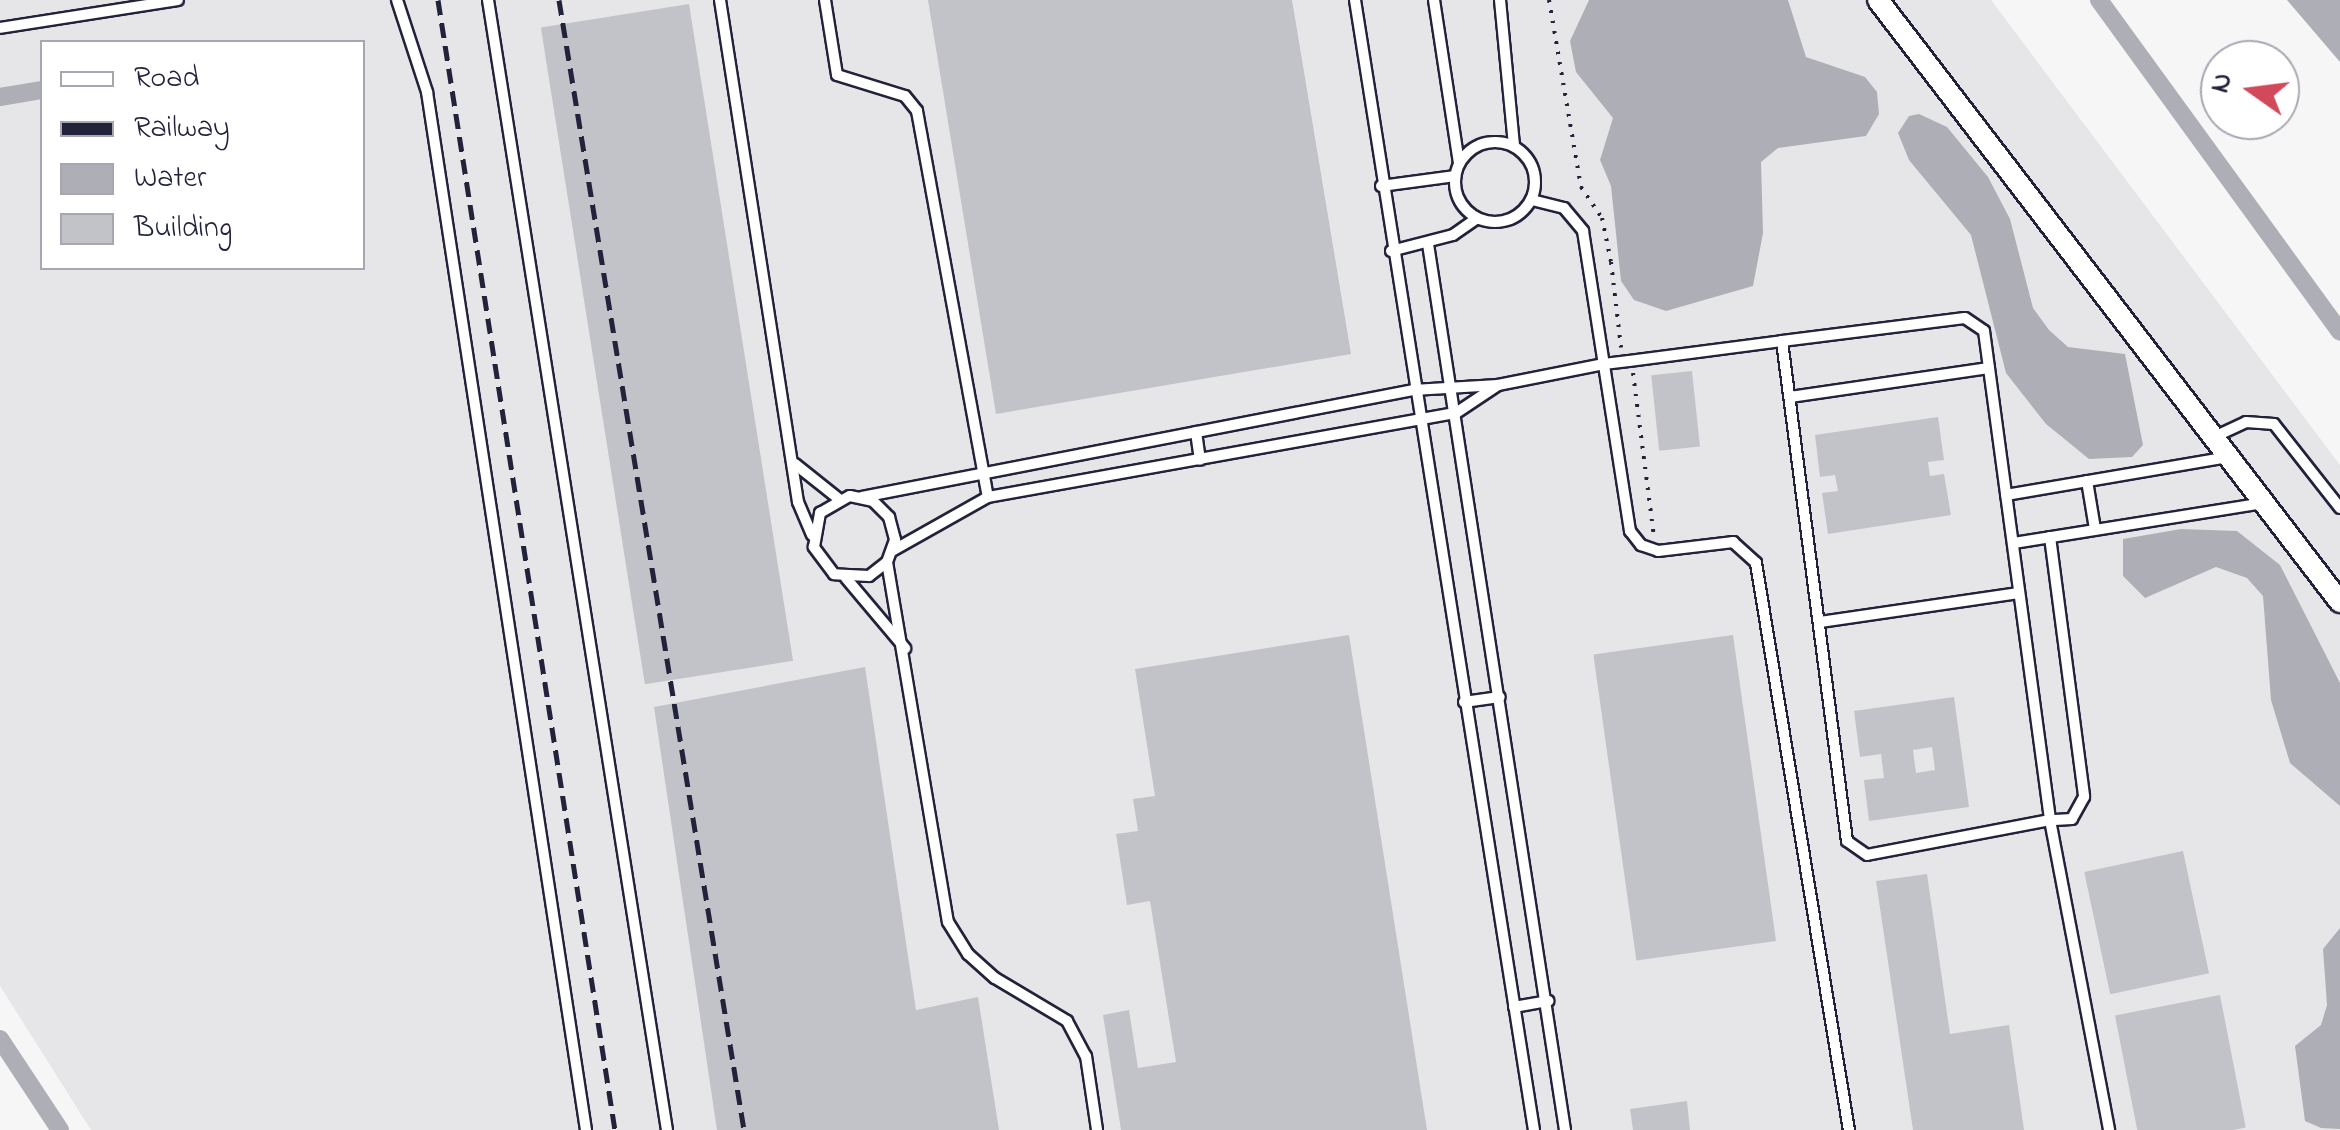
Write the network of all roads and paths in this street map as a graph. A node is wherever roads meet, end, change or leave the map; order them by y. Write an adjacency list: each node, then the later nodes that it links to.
1 (178, 0): 10 (lane)
2 (397, 0): 56 (lane)
3 (488, 0): 57 (lane)
4 (720, 0): 32 (lane)
5 (824, 0): 33 (lane)
6 (1355, 0): 14 (lane)
7 (1434, 0): 13 (lane)
8 (1500, 0): 12 (lane)
9 (1878, 0): 29 (street)
10 (163, 1): 11 (lane)
11 (0, 28)
12 (1514, 145): 13 (lane); 15 (lane)
13 (1457, 170): 14 (lane); 16 (lane)
14 (1381, 186): 18 (lane)
15 (1532, 200): 16 (lane); 20 (lane)
16 (1477, 218): 17 (lane)
17 (1428, 244): 18 (lane); 23 (lane)
18 (1391, 251): 24 (lane)
19 (1782, 341): 20 (lane); 21 (lane); 25 (lane)
20 (1604, 364): 22 (lane); 61 (lane)
21 (1989, 368): 25 (lane); 35 (lane)
22 (1498, 384): 23 (lane); 26 (lane)
23 (1450, 385): 24 (lane); 26 (lane)
24 (1413, 390): 27 (lane); 28 (lane)
25 (1790, 398): 49 (lane)
26 (1456, 414): 27 (lane); 51 (lane)
27 (1418, 422): 31 (lane); 52 (lane)
28 (1196, 432): 31 (lane); 33 (lane)
29 (2214, 437): 30 (street); 40 (lane)
30 (2229, 457): 34 (lane); 39 (street)
31 (1200, 460): 37 (lane)
32 (794, 464): 38 (lane); 42 (lane)
33 (984, 472): 36 (lane); 37 (lane)
34 (2087, 481): 35 (lane); 41 (lane)
35 (2006, 494): 44 (lane)
36 (862, 497): 38 (lane); 45 (lane)
37 (988, 497): 45 (lane)
38 (838, 499): 42 (lane)
39 (2264, 502): 41 (lane); 48 (street)
40 (2340, 508)
41 (2095, 529): 43 (lane)
42 (812, 536): 46 (lane)
43 (2050, 538): 44 (lane); 53 (lane)
44 (2014, 543): 47 (lane)
45 (890, 556): 46 (lane); 50 (lane)
46 (846, 578): 50 (lane)
47 (2019, 592): 49 (lane); 53 (lane)
48 (2340, 602)
49 (1820, 622): 53 (lane)
50 (906, 648): 58 (lane)
51 (1500, 697): 52 (lane); 54 (lane)
52 (1464, 702): 55 (lane)
53 (2050, 820): 62 (lane)
54 (1548, 1000): 55 (lane); 60 (lane)
55 (1514, 1007): 59 (lane)
56 (586, 1130)
57 (666, 1130)
58 (1097, 1130)
59 (1534, 1130)
60 (1565, 1130)
61 (1849, 1130)
62 (2109, 1130)

